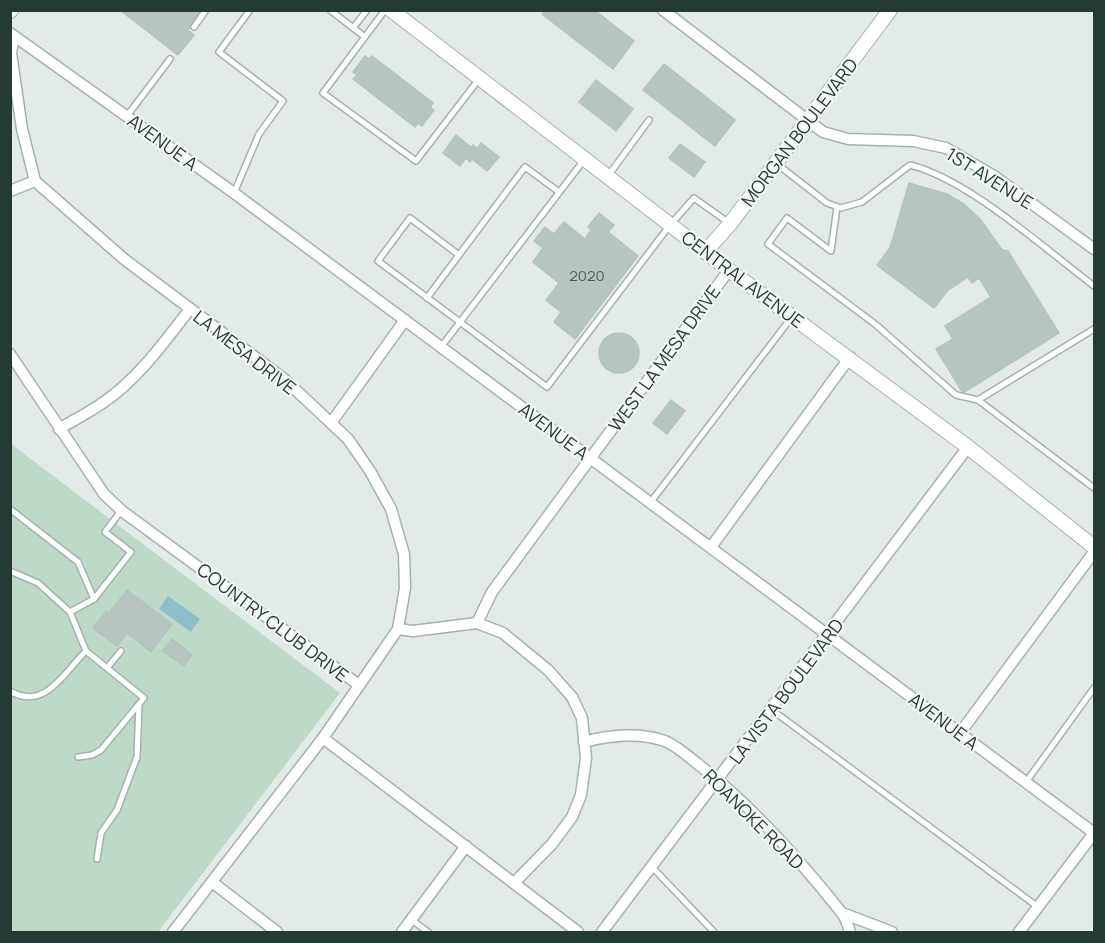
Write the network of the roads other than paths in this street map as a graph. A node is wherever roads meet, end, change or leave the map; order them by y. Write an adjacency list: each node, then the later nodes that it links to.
1 (206, 10): 9 (lane)
2 (250, 10): 24 (lane)
3 (330, 10): 10 (lane)
4 (367, 10): 10 (lane)
5 (385, 10): 12 (lane)
6 (391, 10): 14 (street, CENTRAL AVENUE)
7 (663, 10): 17 (street, 1ST AVENUE)
8 (890, 10): 17 (street, MORGAN BOULEVARD)
9 (194, 27)
10 (353, 28): 12 (lane)
11 (12, 35): 15 (street, AVENUE A); 21 (street)
12 (365, 37): 14 (lane)
13 (170, 59): 15 (lane)
14 (479, 78): 18 (street, CENTRAL AVENUE)
15 (127, 116): 24 (street, AVENUE A)
16 (649, 120): 20 (lane)
17 (807, 122): 19 (street, MORGAN BOULEVARD); 28 (street, 1ST AVENUE)
18 (585, 158): 20 (street, CENTRAL AVENUE); 23 (lane)
19 (776, 163): 25 (lane); 26 (street, MORGAN BOULEVARD)
20 (608, 176): 27 (street, CENTRAL AVENUE)
21 (35, 180): 22 (street); 34 (street, LA MESA DRIVE)
22 (10, 191)
23 (559, 192): 30 (lane); 37 (lane)
24 (234, 193): 36 (street, AVENUE A)
25 (837, 207): 32 (lane); 42 (lane)
26 (730, 224): 27 (lane); 29 (street, MORGAN BOULEVARD)
27 (670, 225): 29 (street, CENTRAL AVENUE); 37 (lane)
28 (1095, 249)
29 (705, 252): 31 (street, CENTRAL AVENUE)
30 (459, 255): 33 (lane); 33 (lane)
31 (729, 270): 35 (street, CENTRAL AVENUE); 46 (street, WEST LA MESA DRIVE)
32 (1095, 286)
33 (427, 298): 37 (lane)
34 (190, 309): 43 (street, LA MESA DRIVE); 44 (street)
35 (793, 316): 41 (street, CENTRAL AVENUE); 48 (lane)
36 (405, 320): 39 (street, AVENUE A); 43 (street)
37 (459, 323): 39 (lane)
38 (1095, 329): 42 (lane)
39 (441, 347): 46 (street, AVENUE A)
40 (10, 354): 44 (street, COUNTRY CLUB DRIVE)
41 (850, 357): 45 (street, CENTRAL AVENUE); 52 (street)
42 (978, 400): 47 (lane)
43 (331, 423): 58 (street, LA MESA DRIVE)
44 (59, 429): 50 (street, COUNTRY CLUB DRIVE)
45 (968, 447): 51 (street, CENTRAL AVENUE); 59 (street, LA VISTA BOULEVARD)
46 (590, 458): 48 (street, AVENUE A); 57 (street, WEST LA MESA DRIVE)
47 (1095, 488)
48 (650, 503): 52 (street, AVENUE A)
49 (10, 509): 55 (lane)
50 (122, 511): 55 (lane); 63 (street, COUNTRY CLUB DRIVE)
51 (1095, 547)
52 (711, 548): 59 (street, AVENUE A)
53 (1095, 552): 68 (street)
54 (10, 571): 56 (lane)
55 (94, 599): 56 (lane)
56 (70, 612): 60 (lane)
57 (477, 623): 58 (street); 70 (street)
58 (398, 629): 63 (street)
59 (828, 635): 67 (street, LA VISTA BOULEVARD); 68 (street, AVENUE A)
60 (86, 651): 62 (lane); 65 (lane)
61 (121, 651): 62 (lane)
62 (107, 668): 66 (lane)
63 (358, 686): 69 (street, COUNTRY CLUB DRIVE)
64 (1095, 688): 73 (lane)
65 (10, 691)
66 (139, 705): 71 (lane); 76 (lane)
67 (772, 710): 72 (street, LA VISTA BOULEVARD); 80 (lane)
68 (960, 733): 73 (street, AVENUE A)
69 (323, 738): 75 (street); 78 (street, COUNTRY CLUB DRIVE)
70 (584, 742): 72 (street, ROANOKE ROAD); 79 (street)
71 (78, 756)
72 (719, 780): 77 (street, LA VISTA BOULEVARD); 81 (street, ROANOKE ROAD)
73 (1026, 783): 74 (street, AVENUE A)
74 (1094, 833): 80 (street)
75 (466, 846): 79 (street); 82 (street)
76 (97, 859)
77 (652, 867): 88 (street, LA VISTA BOULEVARD); 89 (lane)
78 (212, 882): 83 (street, COUNTRY CLUB DRIVE); 84 (street)
79 (514, 883): 87 (street)
80 (1038, 907): 92 (street)
81 (842, 913): 90 (street, ROANOKE ROAD); 91 (street, ROANOKE ROAD)
82 (412, 921): 85 (street); 86 (lane)
83 (173, 933)
84 (277, 933)
85 (402, 933)
86 (428, 933)
87 (578, 933)
88 (602, 933)
89 (714, 933)
90 (850, 933)
91 (892, 933)
92 (1019, 933)

